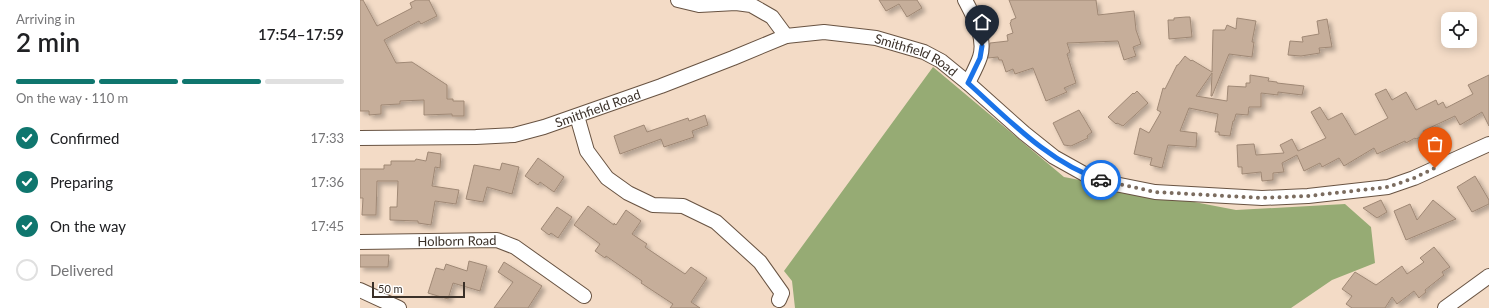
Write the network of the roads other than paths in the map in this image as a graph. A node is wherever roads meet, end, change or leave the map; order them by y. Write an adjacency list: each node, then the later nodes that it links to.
1 (678, 0): 3 (street)
2 (965, 0): 4 (street)
3 (786, 36): 4 (street, Smithfield Road); 5 (street, Smithfield Road)
4 (968, 83): 7 (street, Smithfield Road)
5 (577, 116): 6 (street, Smithfield Road); 12 (street)
6 (360, 138)
7 (1489, 144)
8 (360, 242): 11 (street, Holborn Road)
9 (1489, 276): 14 (street)
10 (360, 290): 13 (street)
11 (584, 296)
12 (779, 300)
13 (399, 308)
14 (1444, 308)

